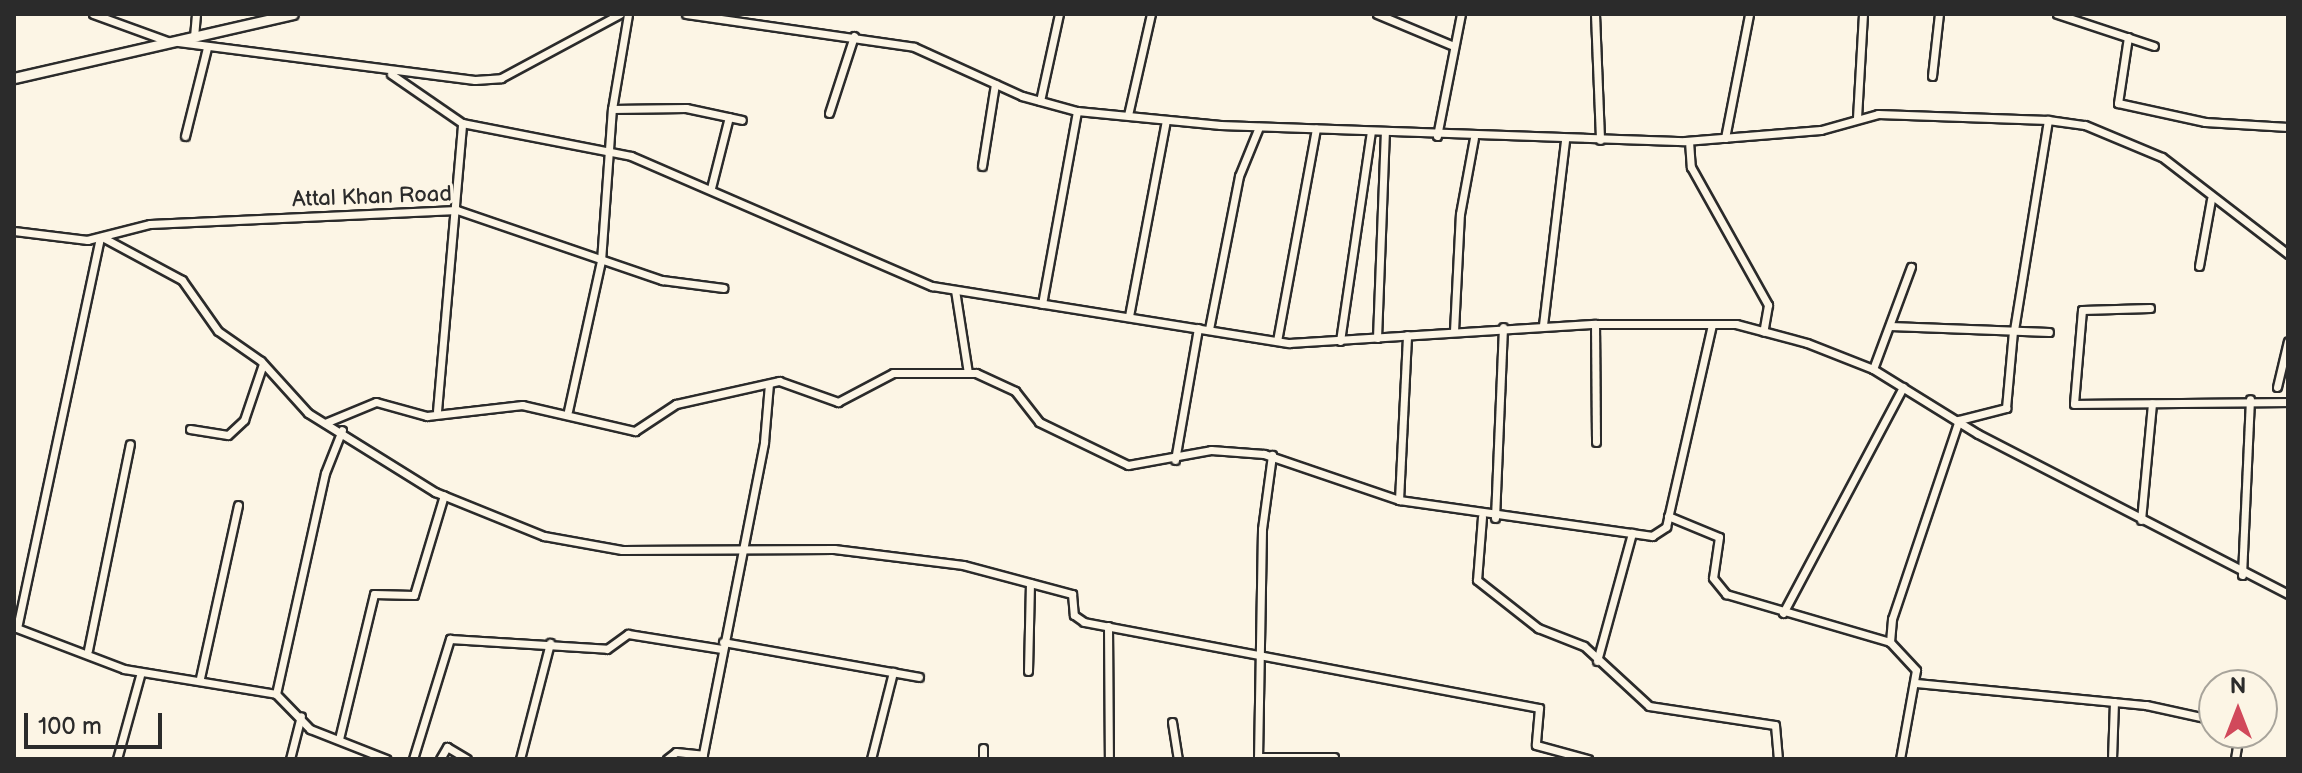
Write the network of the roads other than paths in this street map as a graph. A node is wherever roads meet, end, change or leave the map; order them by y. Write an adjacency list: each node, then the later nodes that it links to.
1 (93, 14): 21 (street)
2 (196, 14): 19 (street)
3 (293, 14): 16 (street)
4 (620, 14): 25 (street)
5 (628, 14): 30 (street)
6 (686, 14): 18 (street)
7 (1059, 14): 29 (street)
8 (1151, 14): 33 (street)
9 (1377, 14): 17 (street)
10 (1461, 14): 22 (street)
11 (1595, 14): 50 (street)
12 (1749, 14): 48 (street)
13 (1863, 14): 35 (street)
14 (1939, 14): 26 (street)
15 (2057, 14): 20 (street)
16 (262, 18): 19 (street)
17 (1395, 18): 22 (street)
18 (854, 36): 28 (street); 32 (street)
19 (194, 37): 21 (street)
20 (2128, 37): 23 (street); 41 (street)
21 (173, 42): 24 (street); 27 (street)
22 (1454, 46): 46 (street)
23 (2154, 46)
24 (207, 48): 25 (street); 45 (street)
25 (391, 74): 39 (street)
26 (1932, 76)
27 (14, 78)
28 (995, 84): 29 (street); 53 (street)
29 (1040, 101): 31 (street)
30 (612, 109): 34 (street); 52 (street)
31 (1077, 111): 33 (street); 65 (street)
32 (829, 113)
33 (1128, 115): 37 (street)
34 (729, 117): 36 (street); 54 (street)
35 (1857, 118): 38 (street); 48 (street)
36 (742, 120)
37 (1166, 120): 40 (street); 67 (street)
38 (2048, 120): 55 (street); 76 (street)
39 (462, 123): 52 (street); 56 (street)
40 (1259, 127): 42 (street); 74 (street)
41 (2288, 127)
42 (1316, 129): 43 (street); 81 (street)
43 (1371, 132): 44 (street); 82 (street)
44 (1385, 133): 46 (street); 80 (street)
45 (185, 136)
46 (1437, 136): 47 (street)
47 (1474, 138): 49 (street); 75 (street)
48 (1725, 138): 51 (street)
49 (1565, 140): 50 (street); 70 (street)
50 (1600, 140): 51 (street)
51 (1689, 141): 77 (street)
52 (610, 153): 54 (street); 60 (street)
53 (982, 166)
54 (711, 188): 64 (street)
55 (2211, 199): 59 (street); 61 (street)
56 (457, 210): 58 (street, Attal Khan Road); 60 (street, Attal Khan Road); 93 (street)
57 (14, 231): 58 (street, Attal Khan Road)
58 (101, 238): 84 (street); 117 (street)
59 (2288, 254)
60 (601, 261): 63 (street, Attal Khan Road); 94 (street)
61 (2199, 266)
62 (1911, 267): 71 (street)
63 (723, 288)
64 (955, 290): 65 (street); 86 (street)
65 (1042, 304): 67 (street)
66 (2150, 308): 92 (street)
67 (1129, 316): 73 (street)
68 (1595, 324): 69 (street); 70 (street); 99 (street)
69 (1712, 324): 77 (street); 106 (street)
70 (1543, 325): 72 (street)
71 (1890, 326): 76 (street); 85 (street)
72 (1503, 327): 75 (street); 108 (street)
73 (1198, 328): 74 (street); 102 (street)
74 (1209, 329): 81 (street)
75 (1454, 331): 79 (street)
76 (2013, 331): 78 (street); 95 (street)
77 (1763, 332): 85 (street)
78 (2049, 332)
79 (1407, 335): 80 (street); 104 (street)
80 (1377, 338): 82 (street)
81 (1277, 341): 82 (street)
82 (1340, 341)
83 (2288, 341): 89 (street)
84 (263, 364): 96 (street); 97 (street)
85 (1873, 369): 88 (street)
86 (968, 373): 87 (street); 102 (street)
87 (769, 384): 94 (street); 111 (street)
88 (1903, 387): 95 (street); 115 (street)
89 (2277, 387)
90 (2250, 399): 91 (street); 92 (street); 112 (street)
91 (2288, 402)
92 (2152, 404): 109 (street)
93 (437, 411): 94 (street); 96 (street)
94 (568, 411)
95 (1959, 420): 109 (street); 118 (street)
96 (325, 423): 98 (street)
97 (190, 429)
98 (342, 430): 103 (street); 130 (street)
99 (1596, 442)
100 (130, 444): 121 (street)
101 (1272, 455): 102 (street); 104 (street); 122 (street)
102 (1175, 460)
103 (444, 495): 111 (street); 135 (street)
104 (1399, 500): 107 (street)
105 (238, 505): 128 (street)
106 (1668, 516): 110 (street); 115 (street)
107 (1482, 517): 108 (street); 123 (street)
108 (1495, 518): 110 (street)
109 (2141, 520): 112 (street)
110 (1632, 533): 123 (street)
111 (743, 551): 113 (street); 120 (street)
112 (2242, 575): 114 (street)
113 (1030, 583): 116 (street); 124 (street)
114 (2288, 594)
115 (1783, 613): 118 (street)
116 (1108, 626): 122 (street); 151 (street)
117 (15, 627): 121 (street)
118 (1890, 642): 129 (street)
119 (550, 643): 120 (street); 144 (street); 147 (street)
120 (723, 646): 126 (street); 137 (street)
121 (88, 650): 125 (street)
122 (1258, 652): 139 (street); 140 (street)
123 (1597, 661): 154 (street)
124 (1028, 671)
125 (141, 672): 128 (street); 141 (street)
126 (893, 672): 127 (street); 149 (street)
127 (919, 677)
128 (200, 678): 130 (street)
129 (1916, 683): 131 (street); 155 (street)
130 (276, 694): 132 (street)
131 (2114, 702): 133 (street); 156 (street)
132 (301, 716): 135 (street); 142 (street)
133 (2198, 717)
134 (1172, 722): 152 (street)
135 (339, 739): 143 (street)
136 (983, 748): 150 (street)
137 (702, 757): 148 (street)
138 (1334, 757): 140 (street)
139 (1574, 757): 153 (street)
140 (1258, 758)
141 (117, 759)
142 (290, 759)
143 (386, 759)
144 (413, 759)
145 (440, 759): 146 (street)
146 (467, 759)
147 (520, 759)
148 (667, 759)
149 (871, 759)
150 (983, 759)
151 (1109, 759)
152 (1178, 759)
153 (1588, 759)
154 (1778, 759)
155 (1900, 759)
156 (2112, 759)

